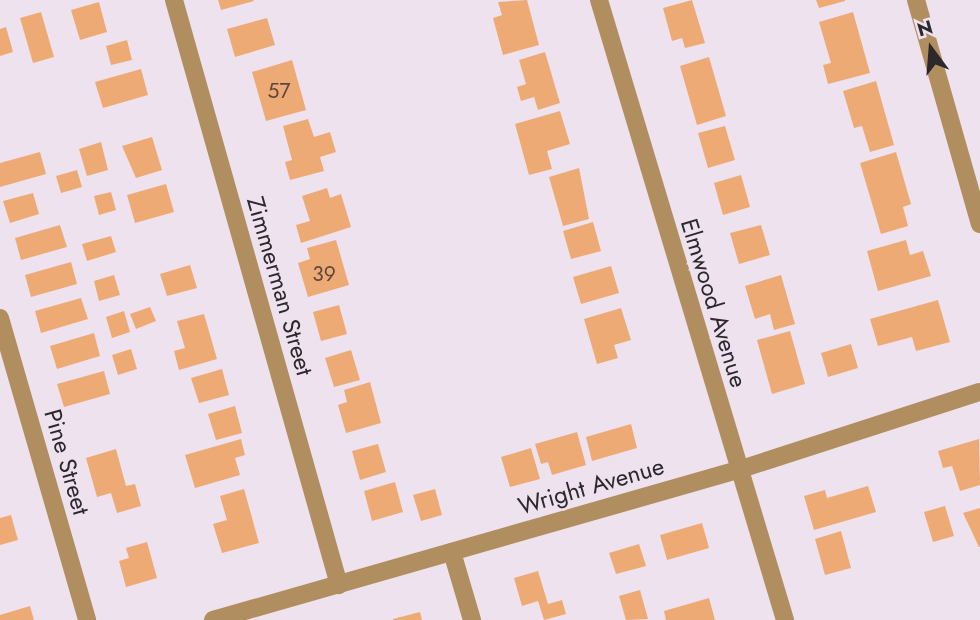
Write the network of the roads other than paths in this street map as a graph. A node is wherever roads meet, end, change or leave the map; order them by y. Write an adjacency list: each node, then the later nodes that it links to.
1 (174, 0): 9 (street, Zimmerman Street)
2 (598, 0): 7 (street, Elmwood Avenue)
3 (916, 0): 4 (street)
4 (980, 224)
5 (0, 318): 10 (street, Pine Street)
6 (980, 392): 7 (street, Wright Avenue)
7 (738, 470): 8 (street, Wright Avenue); 13 (street, Elmwood Avenue)
8 (452, 552): 9 (street, Wright Avenue); 12 (street)
9 (339, 585): 11 (street, Wright Avenue)
10 (87, 620)
11 (213, 620)
12 (472, 620)
13 (785, 620)

